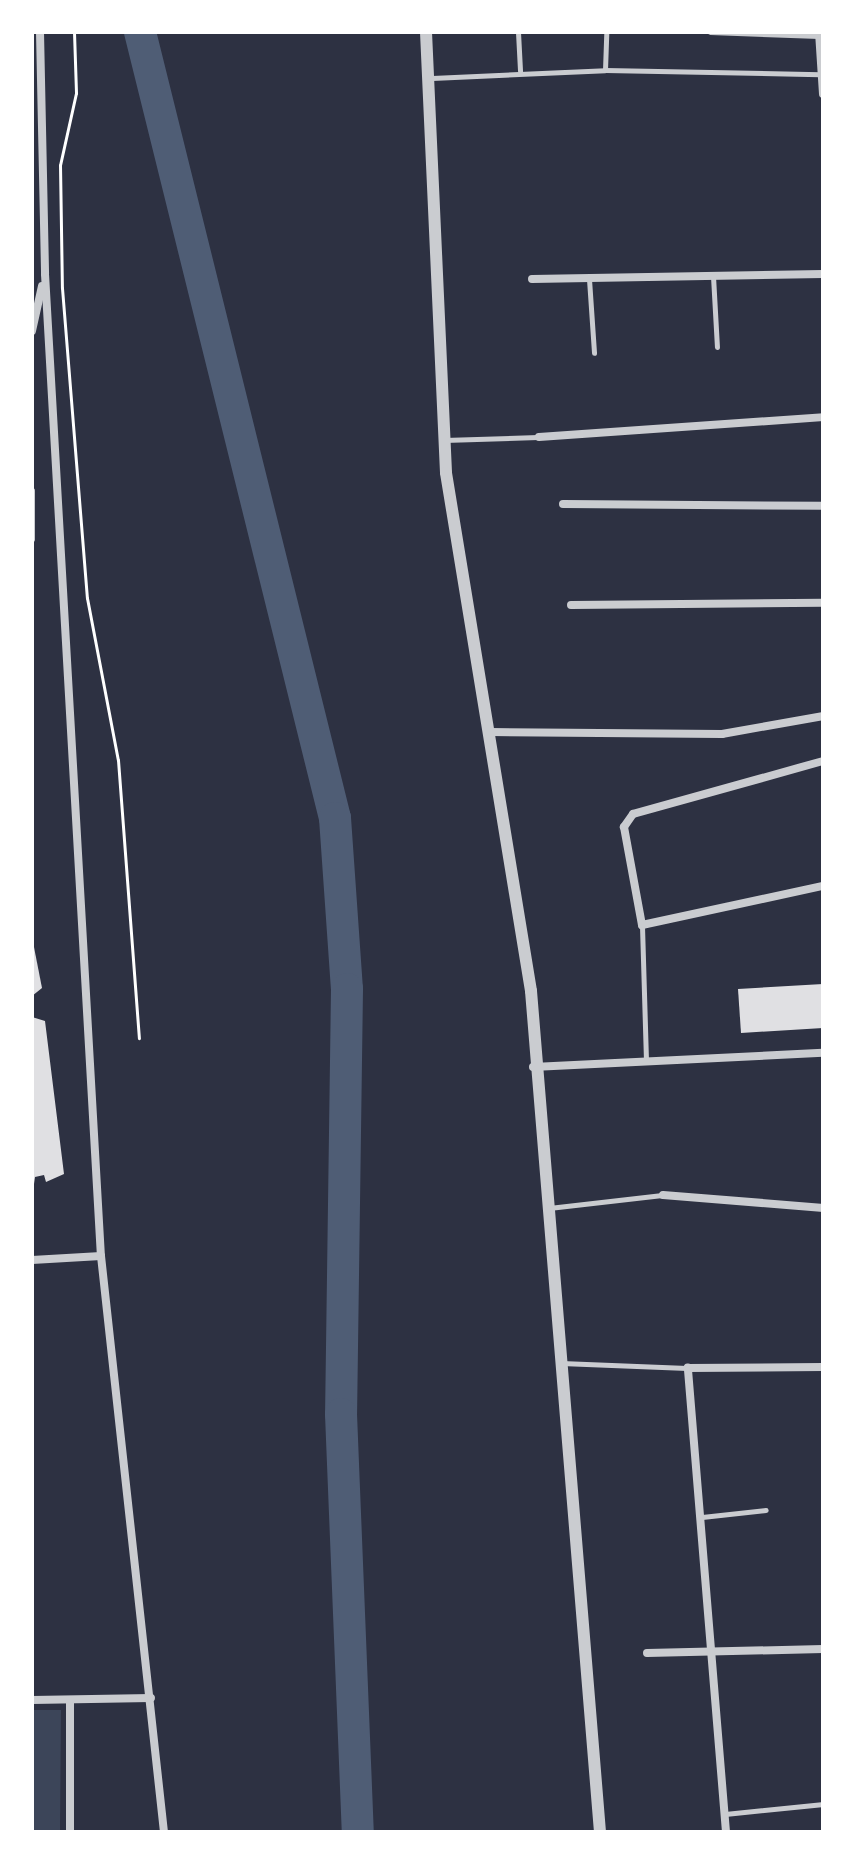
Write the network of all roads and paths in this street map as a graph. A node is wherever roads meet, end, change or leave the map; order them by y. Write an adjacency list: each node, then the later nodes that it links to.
1 (40, 32): 14 (street)
2 (74, 32): 37 (path)
3 (426, 32): 11 (street)
4 (518, 32): 9 (lane)
5 (606, 32): 8 (lane)
6 (710, 32): 7 (lane)
7 (819, 34): 10 (street)
8 (605, 70): 9 (lane); 10 (lane)
9 (520, 71): 11 (lane)
10 (820, 74): 12 (street)
11 (432, 78): 25 (street)
12 (823, 94)
13 (32, 152): 14 (street)
14 (43, 153): 15 (street)
15 (45, 274): 20 (street); 44 (street)
16 (823, 274): 17 (street)
17 (713, 276): 18 (street); 21 (lane)
18 (589, 278): 19 (street); 22 (lane)
19 (532, 279)
20 (32, 331)
21 (717, 347)
22 (594, 353)
23 (823, 417): 24 (street)
24 (539, 437): 25 (lane)
25 (443, 440): 33 (street)
26 (32, 490): 29 (lane)
27 (563, 504): 28 (street)
28 (823, 506)
29 (32, 539)
30 (823, 603): 31 (street)
31 (571, 605)
32 (823, 716): 33 (street)
33 (491, 732): 40 (street)
34 (823, 761): 36 (street)
35 (823, 886): 36 (street)
36 (642, 925): 39 (lane)
37 (139, 1038)
38 (823, 1053): 39 (street)
39 (646, 1062): 40 (street)
40 (533, 1067): 42 (street)
41 (663, 1195): 42 (lane); 43 (street)
42 (546, 1208): 46 (street)
43 (823, 1208)
44 (101, 1256): 45 (street); 54 (street)
45 (32, 1260)
46 (559, 1362): 48 (lane); 61 (street)
47 (823, 1367): 48 (street)
48 (688, 1368): 50 (street)
49 (766, 1510): 50 (lane)
50 (702, 1517): 52 (street)
51 (823, 1649): 52 (street)
52 (709, 1651): 53 (street); 58 (street)
53 (647, 1653)
54 (151, 1698): 56 (street); 60 (street)
55 (32, 1700): 56 (street)
56 (70, 1701): 59 (street)
57 (823, 1804): 58 (lane)
58 (724, 1814): 62 (street)
59 (70, 1832)
60 (164, 1832)
61 (600, 1832)
62 (726, 1832)

